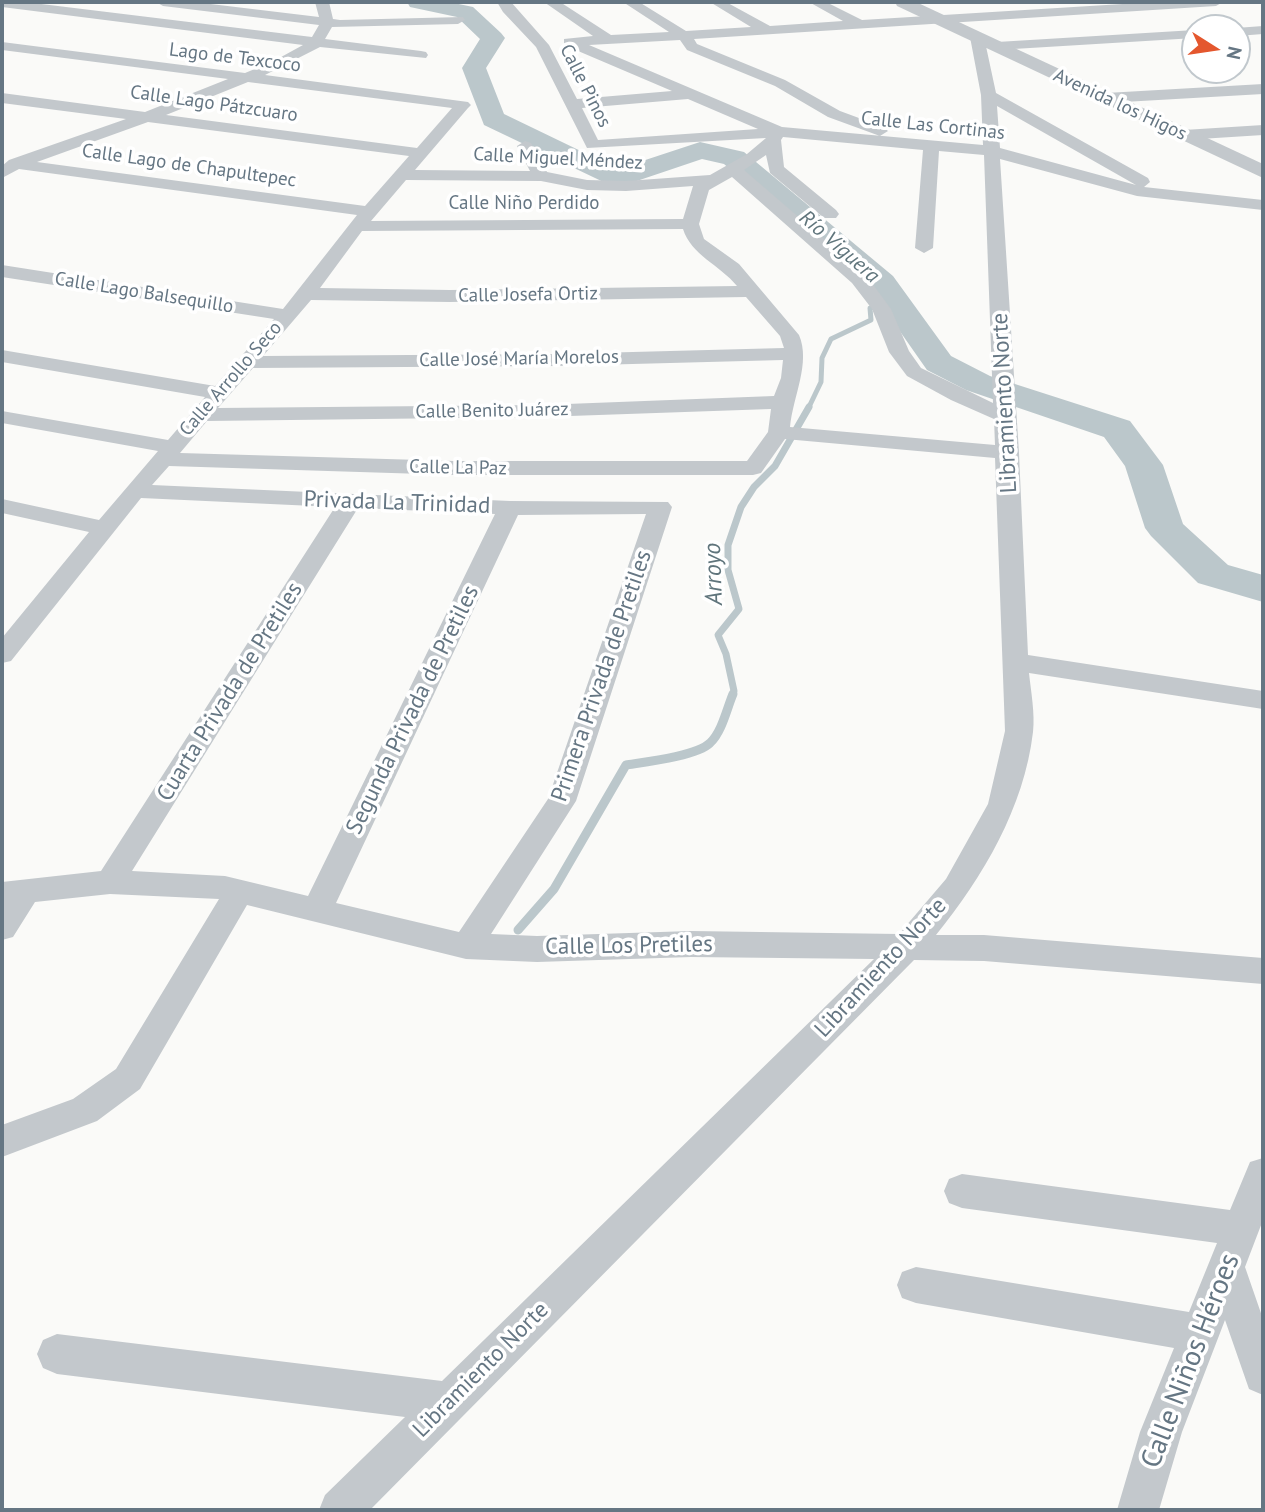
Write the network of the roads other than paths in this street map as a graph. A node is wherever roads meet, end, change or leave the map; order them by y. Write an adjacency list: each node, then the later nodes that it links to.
1 (169, 2): 13 (street)
2 (322, 2): 13 (street)
3 (504, 2): 22 (street, Calle Pinos)
4 (551, 2): 19 (street)
5 (630, 2): 17 (street)
6 (717, 2): 15 (street)
7 (817, 2): 14 (street)
8 (903, 2): 11 (street, Avenida los Higos)
9 (1216, 2): 11 (street)
10 (2, 4): 20 (street)
11 (936, 18): 14 (street); 18 (street, Avenida los Higos)
12 (458, 20): 13 (street)
13 (327, 23): 20 (street)
14 (860, 24): 15 (street)
15 (769, 31): 17 (street)
16 (1181, 35): 24 (street)
17 (685, 36): 19 (street); 41 (street)
18 (976, 37): 24 (street, Avenida los Higos); 29 (street, Libramiento Norte)
19 (608, 40): 21 (street)
20 (316, 43): 25 (street); 26 (street)
21 (569, 43): 22 (street); 28 (street)
22 (542, 45): 33 (street, Calle Pinos)
23 (2, 46): 26 (street, Lago de Texcoco)
24 (997, 46): 31 (street, Avenida los Higos)
25 (422, 55)
26 (244, 79): 34 (street, Lago de Texcoco); 36 (street)
27 (1263, 89): 31 (street)
28 (688, 94): 33 (street); 39 (street)
29 (989, 96): 43 (street, Libramiento Norte); 51 (street)
30 (2, 98): 36 (street, Calle Lago Pátzcuaro)
31 (1106, 98): 35 (street, Avenida los Higos)
32 (1263, 103): 35 (street)
33 (573, 104): 40 (street, Calle Pinos)
34 (463, 106): 44 (street, Calle Arrollo Seco)
35 (1134, 111): 38 (street, Avenida los Higos)
36 (149, 116): 44 (street, Calle Lago Pátzcuaro); 45 (street)
37 (1263, 130): 38 (street)
38 (1184, 135): 47 (street, Avenida los Higos)
39 (776, 136): 40 (street, Calle Las Cortinas); 41 (street, Calle Las Cortinas); 46 (street); 53 (street)
40 (593, 145)
41 (923, 145): 43 (street, Calle Las Cortinas); 56 (street)
42 (525, 146): 49 (street)
43 (991, 151): 51 (street, Calle Las Cortinas); 66 (street, Libramiento Norte)
44 (421, 153): 48 (street, Calle Arrollo Seco)
45 (6, 166): 54 (street, Calle Lago de Chapultepec)
46 (732, 168): 50 (street); 66 (street)
47 (1263, 172)
48 (402, 175): 49 (street, Calle Miguel Méndez); 54 (street, Calle Arrollo Seco)
49 (541, 176): 50 (street, Calle Miguel Méndez)
50 (713, 180): 55 (street)
51 (1163, 194): 52 (street, Calle Las Cortinas)
52 (1263, 205)
53 (830, 214)
54 (364, 219): 55 (street, Calle Niño Perdido); 59 (street, Calle Arrollo Seco)
55 (690, 224): 58 (street)
56 (924, 248)
57 (2, 271): 60 (street, Calle Lago Balsequillo)
58 (751, 291): 59 (street, Calle Josefa Ortiz); 61 (street)
59 (306, 294): 60 (street, Calle Arrollo Seco)
60 (286, 315): 63 (street, Calle Arrollo Seco)
61 (793, 354): 63 (street, Calle José María Morelos); 65 (street)
62 (2, 356): 64 (street)
63 (246, 362): 64 (street, Calle Arrollo Seco)
64 (219, 393): 67 (street, Calle Arrollo Seco)
65 (782, 402): 67 (street, Calle Benito Juárez); 69 (street)
66 (1005, 409): 71 (street, Libramiento Norte)
67 (202, 415): 70 (street, Calle Arrollo Seco)
68 (2, 416): 70 (street, Calle La Paz)
69 (790, 433): 70 (street, Calle La Paz); 71 (street)
70 (168, 453): 72 (street, Calle Arrollo Seco)
71 (1008, 453): 79 (street, Libramiento Norte)
72 (135, 491): 73 (street, Privada La Trinidad); 77 (street, Calle Arrollo Seco)
73 (350, 502): 76 (street, Privada La Trinidad); 81 (street, Cuarta Privada de Pretiles)
74 (2, 506): 77 (street)
75 (660, 507): 76 (street, Privada La Trinidad); 86 (street, Primera Privada de Pretiles)
76 (510, 508): 84 (street, Segunda Privada de Pretiles)
77 (106, 528): 78 (street, Calle Arrollo Seco)
78 (2, 655)
79 (1017, 662): 80 (street); 87 (street, Libramiento Norte)
80 (1263, 700)
81 (110, 882): 82 (street, Calle Los Pretiles); 83 (street, Calle Los Pretiles)
82 (239, 892): 84 (street, Calle Los Pretiles); 89 (street)
83 (14, 893): 85 (street)
84 (316, 912): 86 (street, Calle Los Pretiles)
85 (2, 928)
86 (466, 946): 87 (street, Calle Los Pretiles)
87 (908, 946): 88 (street, Calle Los Pretiles); 98 (street, Libramiento Norte)
88 (1263, 971)
89 (2, 1141)
90 (1263, 1174): 92 (street, Calle Niños Héroes)
91 (962, 1191): 92 (street)
92 (1241, 1229): 93 (street, Calle Niños Héroes)
93 (1226, 1267): 95 (street, Calle Niños Héroes); 97 (street)
94 (916, 1285): 95 (street)
95 (1200, 1333): 100 (street, Calle Niños Héroes)
96 (58, 1354): 98 (street)
97 (1263, 1376)
98 (448, 1402): 99 (street, Libramiento Norte)
99 (340, 1510)
100 (1138, 1510)

